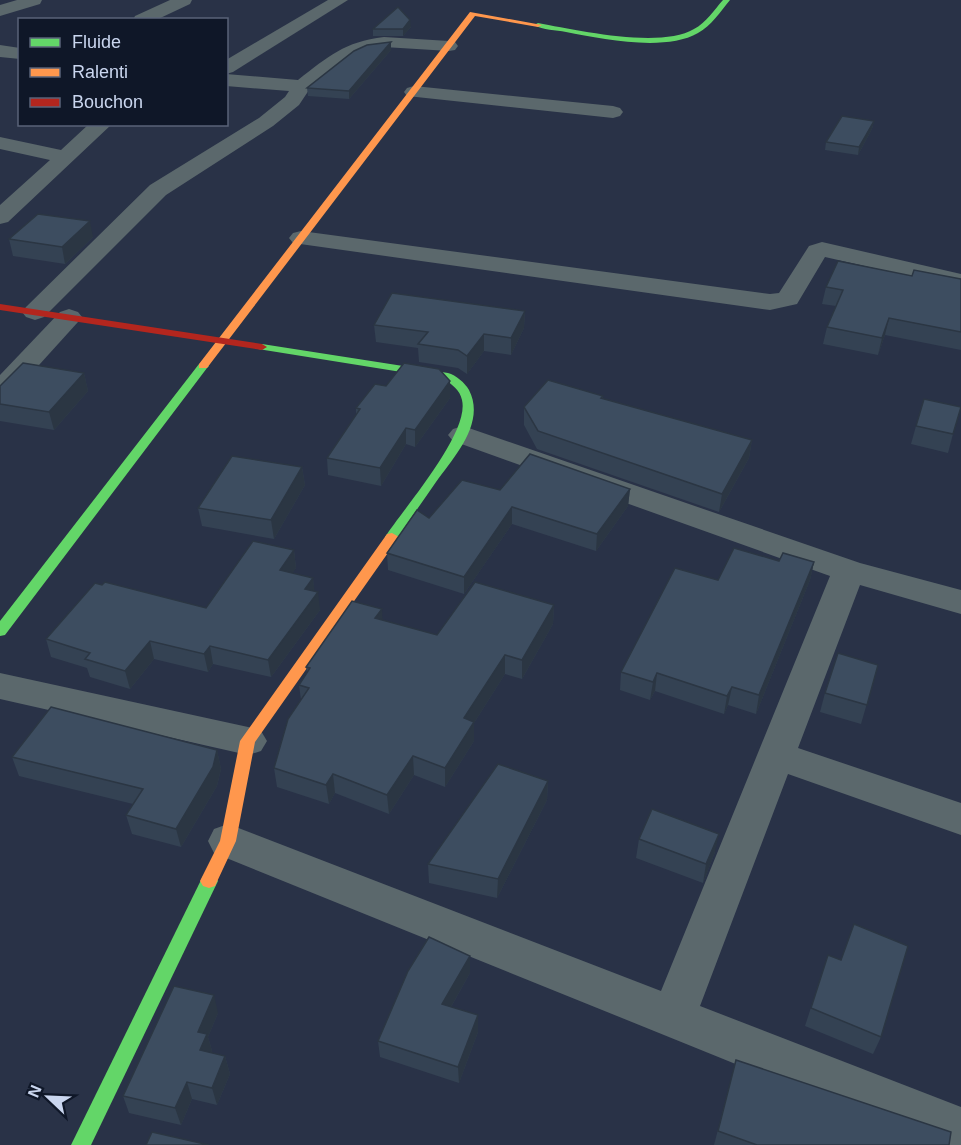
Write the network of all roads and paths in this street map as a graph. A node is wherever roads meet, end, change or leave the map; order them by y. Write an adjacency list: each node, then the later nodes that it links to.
1 (34, 0): 5 (street)
2 (184, 0): 6 (street)
3 (340, 0): 10 (street)
4 (728, 0): 7 (street)
5 (0, 11)
6 (145, 18)
7 (449, 46): 12 (street); 13 (street)
8 (0, 51): 9 (street)
9 (18, 54)
10 (228, 67)
11 (228, 80): 12 (street)
12 (303, 86): 22 (street)
13 (414, 92): 14 (street); 19 (street)
14 (613, 112)
15 (100, 126): 17 (street)
16 (0, 143): 17 (street)
17 (66, 157): 18 (street)
18 (0, 217)
19 (301, 238): 20 (street); 24 (street)
20 (961, 281)
21 (0, 307): 22 (street)
22 (35, 312): 23 (street)
23 (69, 317): 24 (street); 25 (street)
24 (222, 342): 26 (street); 29 (street)
25 (0, 392)
26 (462, 435): 27 (street); 31 (street)
27 (849, 571): 28 (street); 32 (street)
28 (961, 602)
29 (0, 631)
30 (0, 686): 31 (street)
31 (248, 741): 34 (street)
32 (776, 755): 33 (street); 35 (street)
33 (961, 819)
34 (228, 841): 35 (street); 37 (street)
35 (673, 1017): 36 (street)
36 (961, 1131)
37 (81, 1145)

